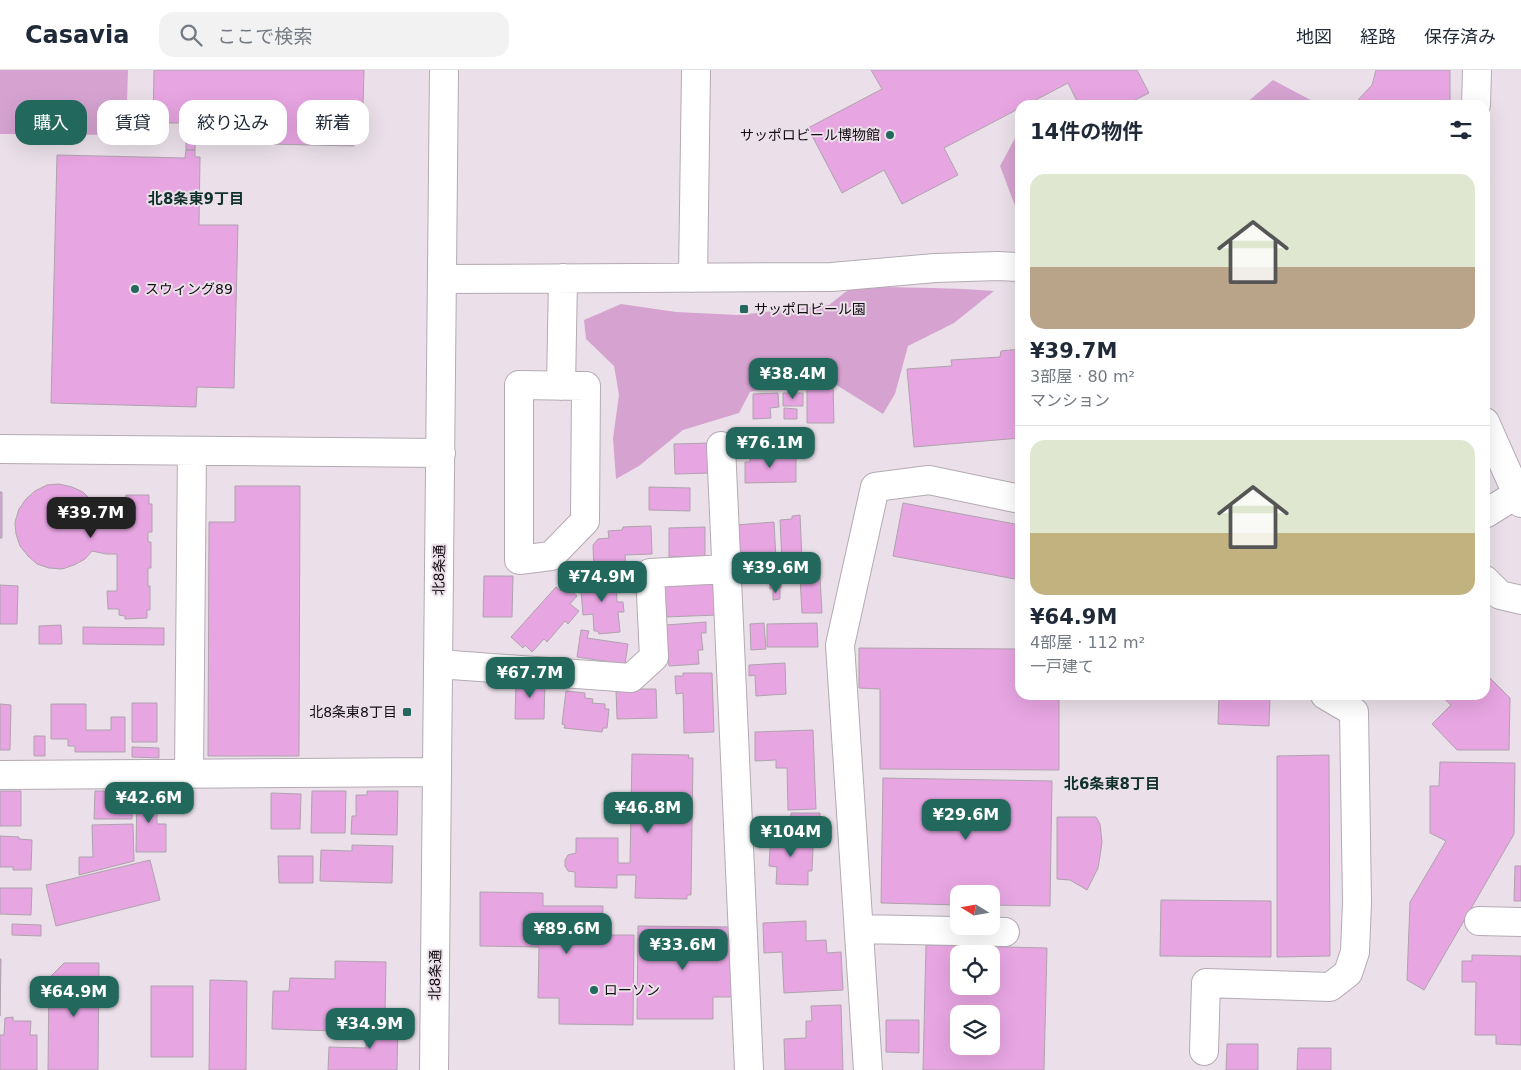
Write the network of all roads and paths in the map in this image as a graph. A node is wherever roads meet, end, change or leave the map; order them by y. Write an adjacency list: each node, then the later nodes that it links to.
1 (444, 70): 8 (street, 北8条通)
2 (696, 70): 7 (street)
3 (1477, 70): 4 (street)
4 (1476, 100)
5 (1015, 267): 7 (street)
6 (554, 278): 7 (street); 8 (street); 9 (street)
7 (692, 278)
8 (442, 279): 14 (street, 北8条通)
9 (552, 386): 9 (street)
10 (1490, 433): 16 (street)
11 (721, 446): 18 (street)
12 (0, 449): 13 (street)
13 (192, 451): 14 (street); 24 (street)
14 (440, 453): 21 (street, 北8条通)
15 (1015, 498): 28 (street)
16 (1519, 498): 17 (street)
17 (1490, 512)
18 (726, 569): 21 (street); 32 (street)
19 (1490, 585): 20 (street)
20 (1521, 600)
21 (438, 664): 23 (street, 北8条通)
22 (1334, 700): 30 (street)
23 (437, 772): 24 (street); 31 (street, 北8条通)
24 (189, 773): 25 (street)
25 (0, 775)
26 (1480, 921): 27 (street)
27 (1521, 922)
28 (859, 929): 29 (street); 33 (street)
29 (1005, 932)
30 (1204, 1051)
31 (434, 1070)
32 (749, 1070)
33 (868, 1070)

